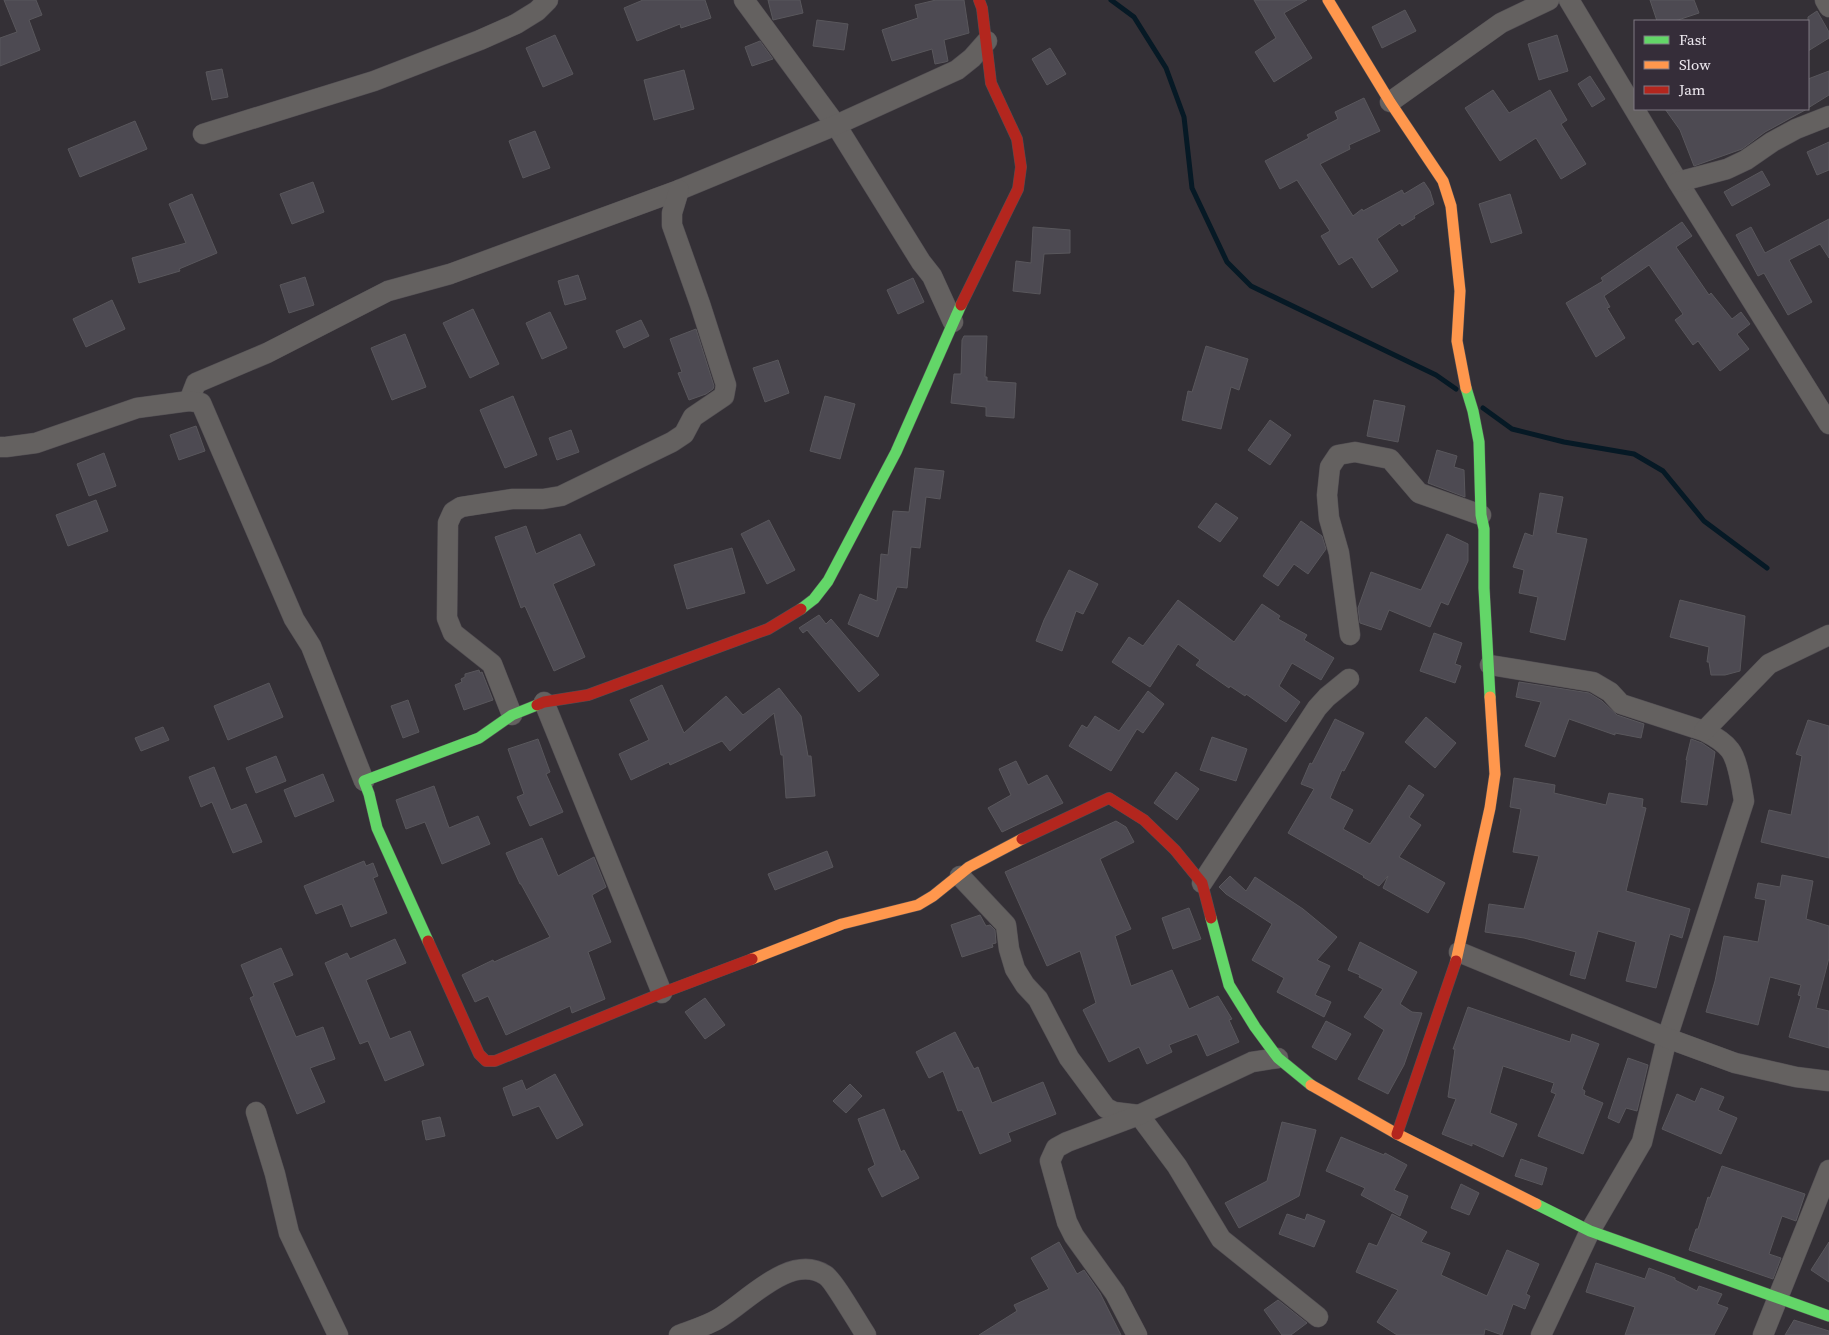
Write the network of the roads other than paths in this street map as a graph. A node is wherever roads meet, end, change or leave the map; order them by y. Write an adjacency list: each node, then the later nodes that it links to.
1 (548, 0): 15 (street)
2 (744, 0): 14 (street)
3 (979, 0): 9 (street)
4 (1328, 0): 10 (street)
5 (1549, 0): 10 (street)
6 (1569, 0): 11 (street)
7 (1825, 0): 8 (street)
8 (1829, 7)
9 (986, 41): 14 (street); 18 (street)
10 (1390, 102): 22 (street)
11 (1634, 109)
12 (1635, 110): 16 (street)
13 (1829, 116): 16 (street)
14 (836, 125): 17 (street); 18 (street)
15 (203, 134)
16 (1678, 182): 20 (street)
17 (679, 190): 19 (street); 28 (street)
18 (953, 322): 27 (street)
19 (189, 401): 21 (street); 30 (street)
20 (1829, 424)
21 (0, 447)
22 (1481, 515): 23 (street); 25 (street)
23 (1350, 635)
24 (1829, 635): 29 (street)
25 (1490, 665): 29 (street); 33 (street)
26 (1349, 679): 32 (street)
27 (544, 702): 28 (street); 34 (street)
28 (512, 715): 30 (street)
29 (1704, 731): 35 (street)
30 (364, 781): 34 (street)
31 (960, 876): 32 (street); 34 (street); 39 (street)
32 (1202, 883): 36 (street)
33 (1459, 952): 35 (street); 40 (street)
34 (662, 993)
35 (1667, 1038): 37 (street); 42 (street)
36 (1278, 1058): 39 (street); 40 (street)
37 (1829, 1081)
38 (256, 1112): 46 (street)
39 (1139, 1115): 45 (street); 49 (street)
40 (1397, 1134): 42 (street)
41 (1829, 1170): 43 (street)
42 (1590, 1231): 43 (street); 50 (street)
43 (1776, 1298): 44 (street); 51 (street)
44 (1829, 1316)
45 (1318, 1317)
46 (338, 1335)
47 (678, 1335): 48 (street)
48 (866, 1335)
49 (1138, 1335)
50 (1541, 1335)
51 (1763, 1335)

